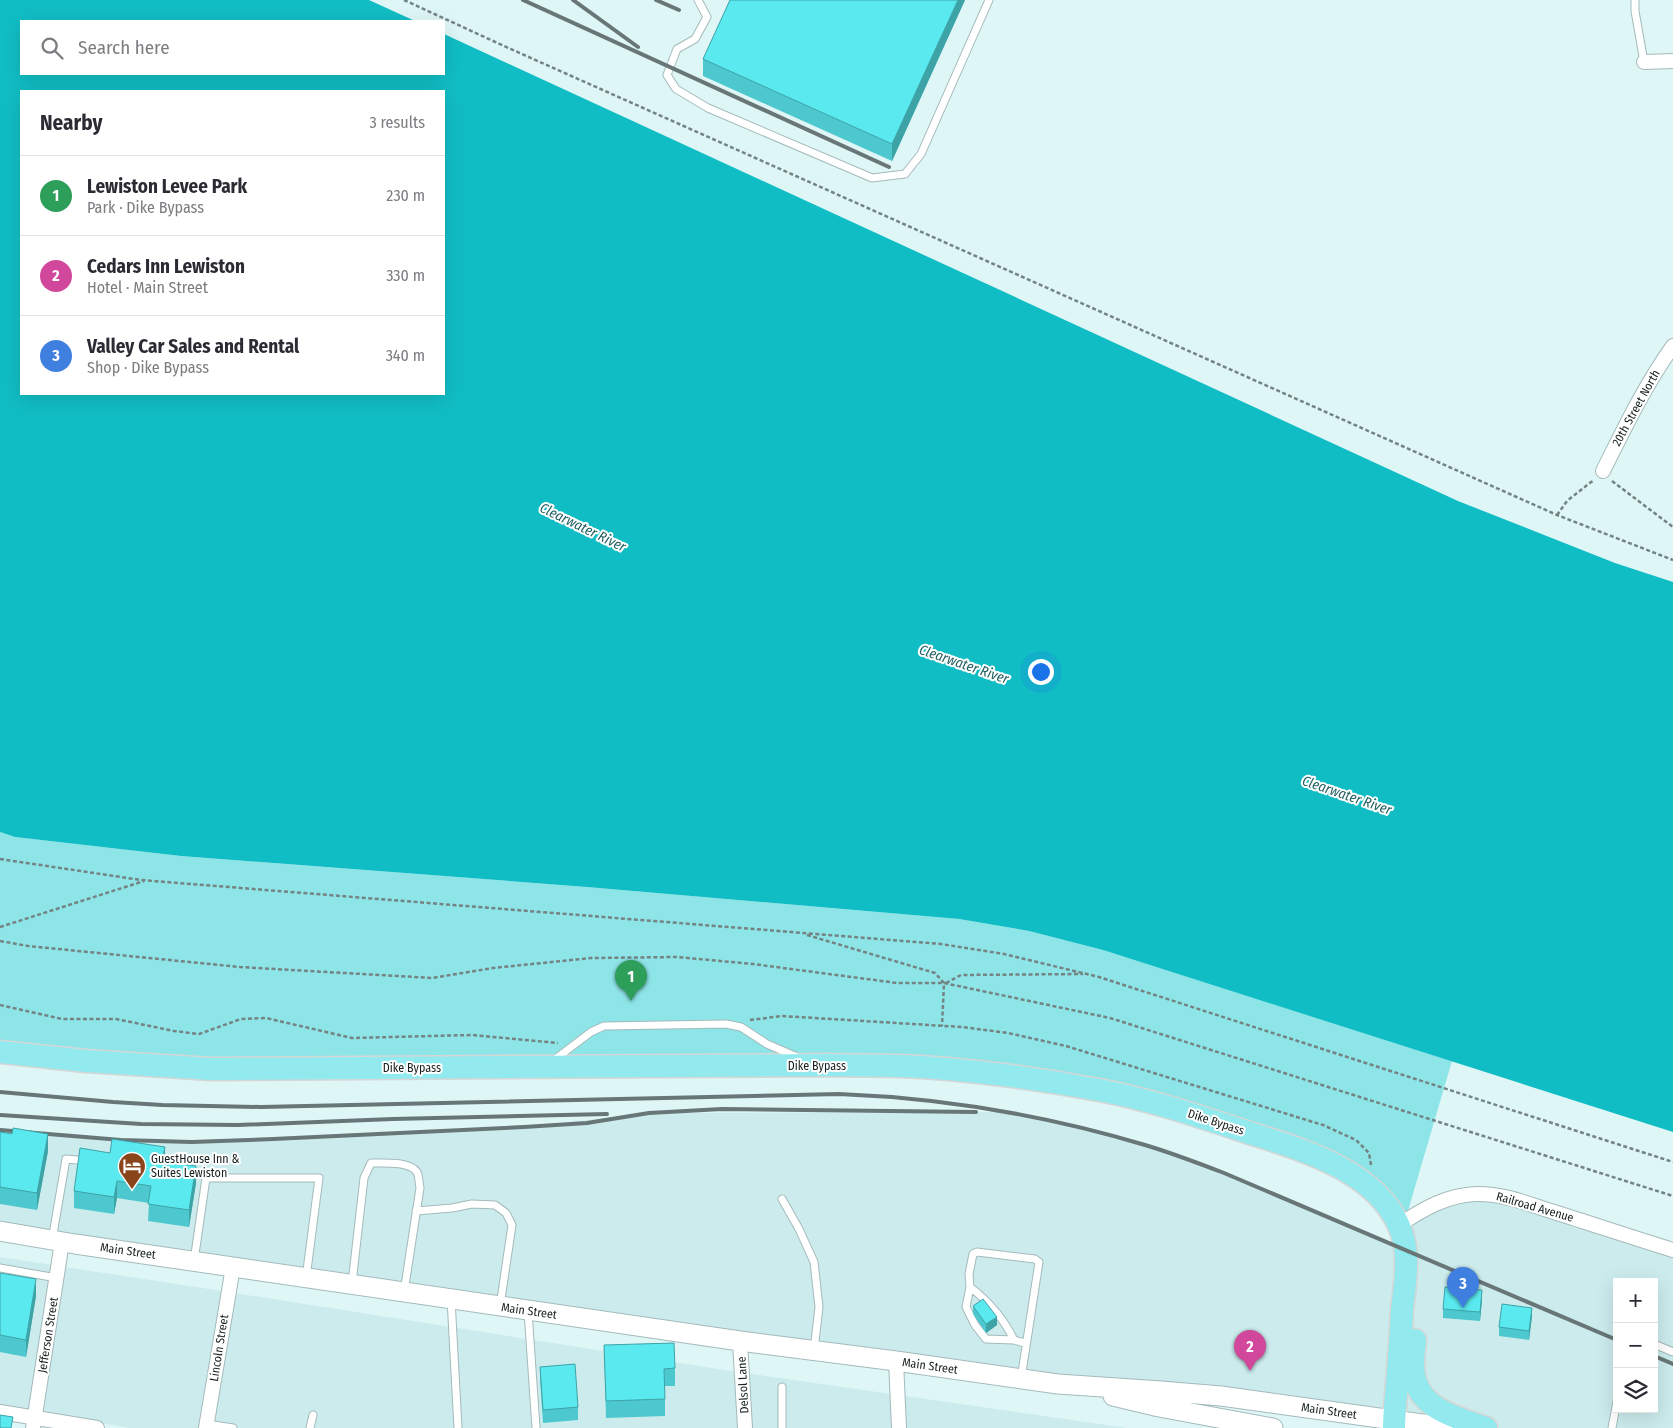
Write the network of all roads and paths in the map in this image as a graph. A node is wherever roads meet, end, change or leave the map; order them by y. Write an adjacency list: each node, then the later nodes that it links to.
1 (404, 0): 9 (path)
2 (698, 0): 3 (lane)
3 (989, 0)
4 (1634, 0): 6 (lane)
5 (1673, 61): 6 (street)
6 (1644, 62)
7 (1673, 346): 8 (street, 20th Street North)
8 (1603, 477): 9 (path); 10 (path)
9 (1557, 515): 11 (path)
10 (1673, 527)
11 (1673, 560)
12 (0, 859): 13 (path)
13 (145, 880): 14 (path); 15 (path)
14 (0, 927)
15 (801, 934): 17 (path); 18 (path)
16 (0, 941): 18 (path)
17 (1088, 974): 18 (path); 27 (path)
18 (944, 983): 20 (path); 29 (path)
19 (0, 1005): 22 (path)
20 (942, 1026): 21 (path); 28 (path)
21 (741, 1027): 22 (lane); 24 (lane)
22 (575, 1045): 25 (lane)
23 (0, 1052): 25 (highway, Dike Bypass)
24 (832, 1065): 25 (highway, Dike Bypass); 32 (highway, Dike Bypass)
25 (537, 1068)
26 (92, 1161): 34 (lane)
27 (1673, 1162)
28 (1370, 1168)
29 (1673, 1196)
30 (782, 1198): 52 (lane)
31 (416, 1211): 42 (lane); 44 (lane); 46 (lane)
32 (1399, 1225): 35 (street, Railroad Avenue); 38 (highway, Dike Bypass)
33 (0, 1231): 34 (main road, Main Street)
34 (57, 1241): 36 (main road, Main Street); 40 (street, Jefferson Street)
35 (1673, 1250)
36 (194, 1261): 37 (main road, Main Street); 41 (lane)
37 (233, 1267): 41 (main road, Main Street); 63 (street, Lincoln Street)
38 (1406, 1267): 62 (highway, Dike Bypass); 74 (highway)
39 (0, 1268): 40 (lane)
40 (57, 1278): 61 (street, Jefferson Street)
41 (306, 1278): 42 (main road, Main Street)
42 (352, 1284): 44 (main road, Main Street)
43 (970, 1287): 48 (lane); 48 (lane); 50 (lane)
44 (404, 1292): 45 (main road, Main Street)
45 (451, 1299): 46 (main road, Main Street); 67 (lane)
46 (500, 1306): 47 (main road, Main Street)
47 (528, 1310): 49 (main road, Main Street); 68 (lane)
48 (1014, 1340): 50 (lane)
49 (740, 1341): 52 (main road, Main Street); 69 (street, Delsol Lane)
50 (1026, 1343): 55 (lane)
51 (1658, 1346): 53 (lane)
52 (814, 1351): 54 (main road, Main Street)
53 (1673, 1352)
54 (896, 1361): 55 (main road, Main Street); 71 (street)
55 (1021, 1379): 56 (main road, Main Street)
56 (1058, 1384): 62 (main road, Main Street); 72 (main road, Main Street)
57 (782, 1387): 70 (lane)
58 (0, 1412): 61 (street)
59 (1615, 1413): 75 (lane)
60 (313, 1415): 66 (lane)
61 (34, 1423): 64 (street)
62 (1394, 1424): 73 (main road, Main Street)
63 (206, 1426): 65 (lane)
64 (97, 1428)
65 (233, 1428)
66 (310, 1428)
67 (458, 1428)
68 (536, 1428)
69 (745, 1428)
70 (782, 1428)
71 (899, 1428)
72 (1273, 1428)
73 (1451, 1428)
74 (1486, 1428)
75 (1612, 1428)

